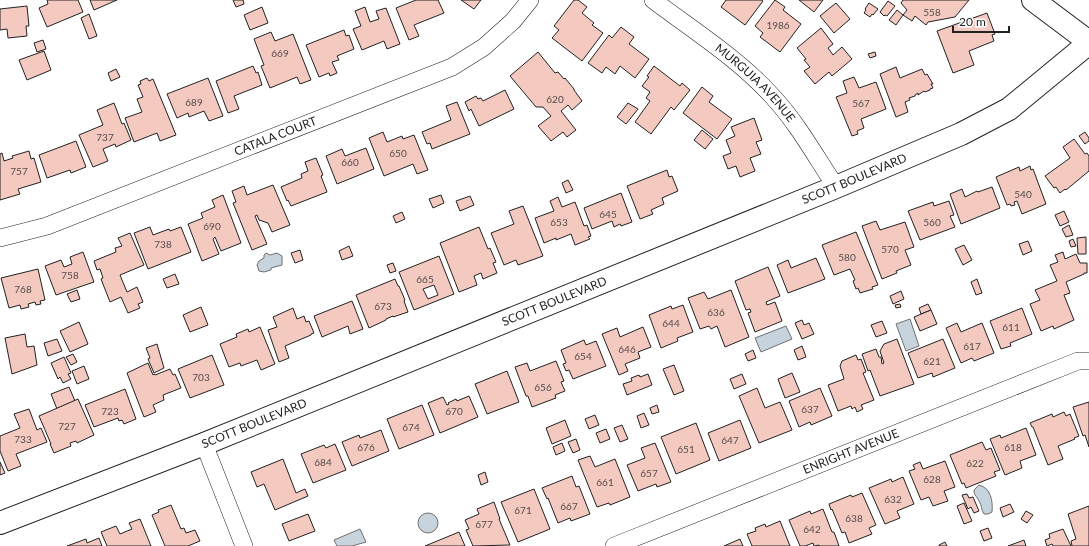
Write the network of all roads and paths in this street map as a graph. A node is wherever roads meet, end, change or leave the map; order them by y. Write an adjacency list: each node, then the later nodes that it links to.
1 (530, 0): 6 (street, CATALA COURT)
2 (653, 0): 5 (street, MURGUIA AVENUE)
3 (1033, 0): 4 (main road)
4 (1089, 42): 5 (main road, SCOTT BOULEVARD)
5 (836, 187): 8 (main road, SCOTT BOULEVARD)
6 (0, 238)
7 (1089, 361): 11 (street, ENRIGHT AVENUE)
8 (204, 444): 9 (main road, SCOTT BOULEVARD); 10 (street)
9 (0, 523)
10 (244, 546)
11 (614, 546)

